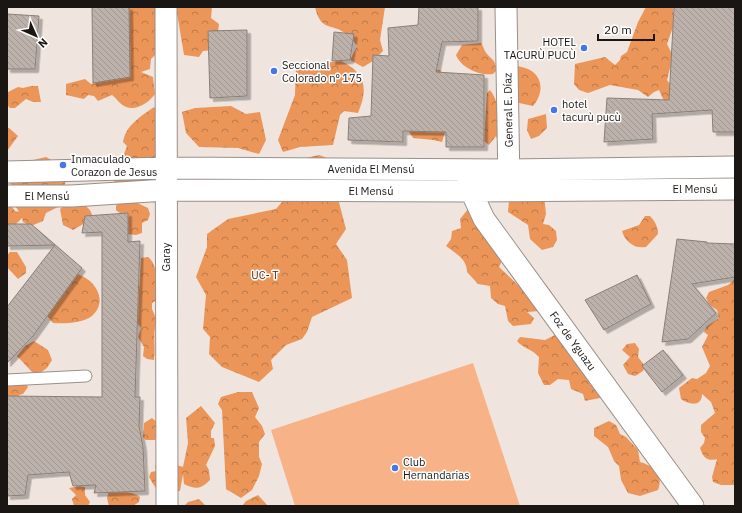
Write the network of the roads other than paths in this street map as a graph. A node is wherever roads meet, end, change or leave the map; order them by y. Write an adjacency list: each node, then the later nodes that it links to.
1 (166, 7): 4 (street, Garay)
2 (506, 7): 7 (street, General E. Díaz)
3 (735, 167): 7 (street, Avenida El Mensú)
4 (166, 168): 5 (street, Avenida El Mensú); 6 (street, Avenida El Mensú); 9 (street, Garay)
5 (466, 170): 7 (street, Avenida El Mensú); 10 (street, Foz de Yguazu)
6 (7, 172)
7 (509, 180): 8 (street, El Mensú); 10 (street, El Mensú)
8 (735, 189)
9 (166, 190): 10 (street, El Mensú); 11 (street, El Mensú); 14 (street, Garay)
10 (471, 191): 15 (street, Foz de Yguazu)
11 (7, 196)
12 (86, 376): 13 (lane)
13 (7, 380)
14 (167, 506)
15 (693, 506)

